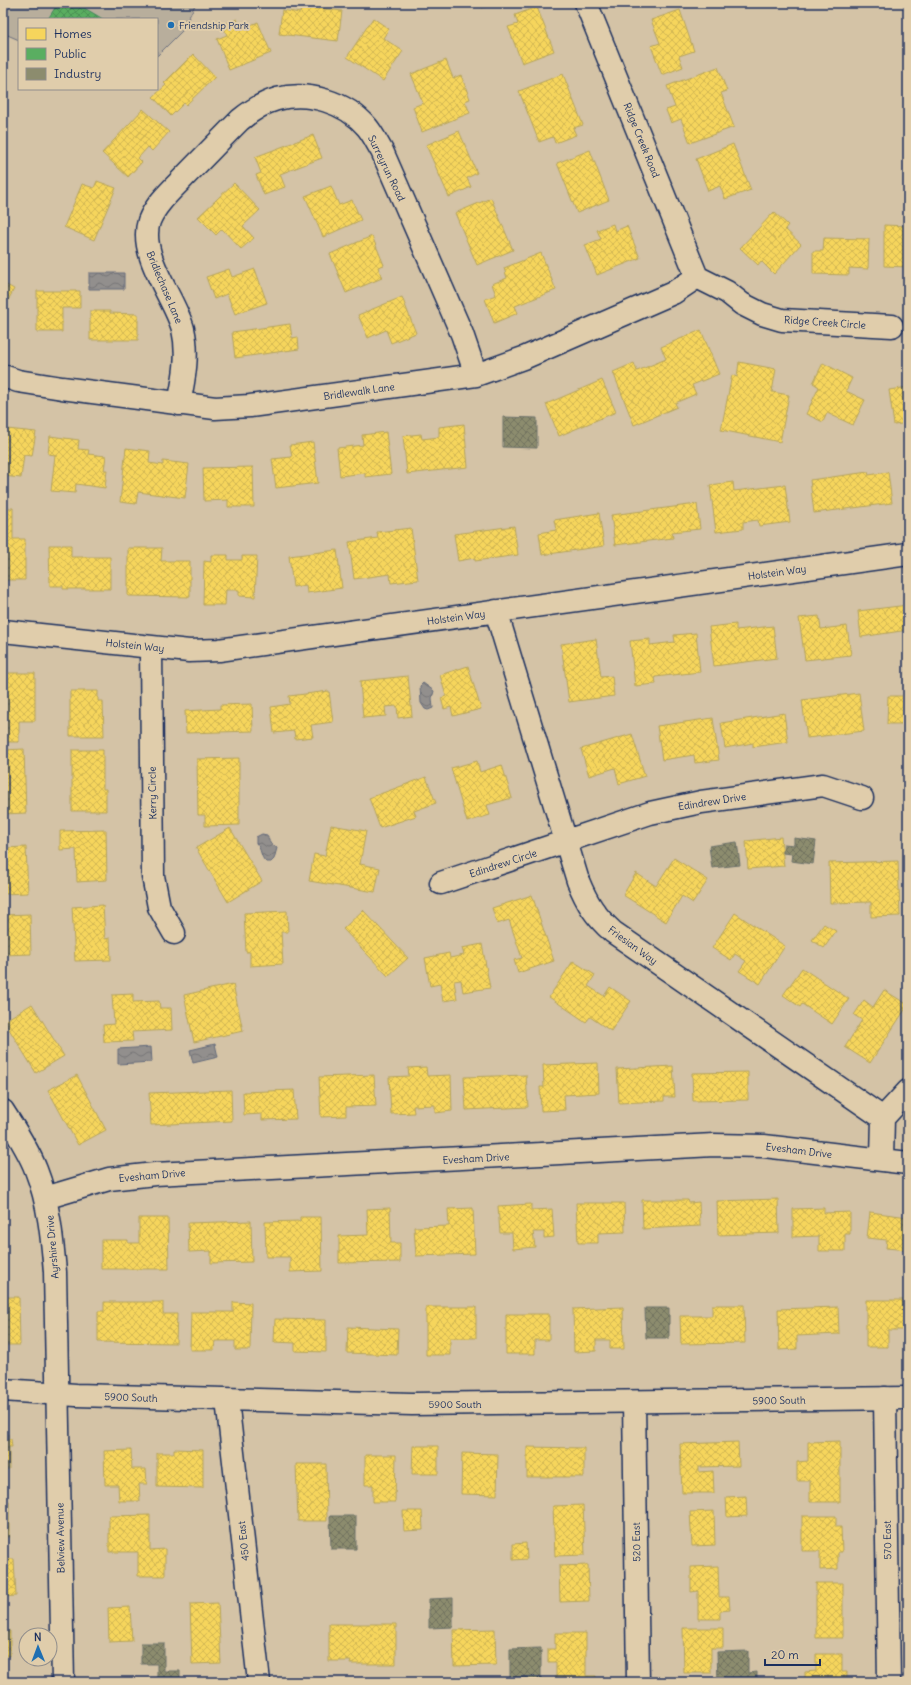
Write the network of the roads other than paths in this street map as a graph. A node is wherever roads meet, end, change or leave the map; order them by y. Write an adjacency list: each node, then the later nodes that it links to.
1 (586, 3): 3 (street, Ridge Creek Road)
2 (164, 198): 5 (street, Surreyrun Road); 7 (street, Bridlechase Lane)
3 (697, 277): 4 (street, Ridge Creek Circle); 5 (street, Bridlewalk Lane)
4 (892, 326)
5 (476, 375): 7 (street, Bridlewalk Lane)
6 (3, 376): 7 (street, Bridlewalk Lane)
7 (179, 404)
8 (908, 554): 9 (street, Holstein Way)
9 (496, 611): 11 (street, Holstein Way); 13 (street, Friesian Way)
10 (3, 631): 11 (street, Holstein Way)
11 (151, 647): 15 (street, Kerry Circle)
12 (862, 798): 13 (street, Edindrew Drive)
13 (566, 842): 14 (street, Edindrew Circle); 18 (street, Friesian Way)
14 (441, 883)
15 (174, 934)
16 (908, 1091): 18 (street)
17 (3, 1111): 21 (street, Ayrshire Drive)
18 (883, 1118): 19 (street)
19 (882, 1159): 20 (street, Evesham Drive); 21 (street, Evesham Drive)
20 (908, 1163)
21 (46, 1198): 23 (street, Ayrshire Drive)
22 (3, 1390): 23 (street, 5900 South)
23 (57, 1394): 26 (street, 5900 South); 28 (street, Belview Avenue)
24 (885, 1398): 25 (street, 5900 South); 27 (street, 5900 South); 31 (street, 570 East)
25 (908, 1398)
26 (227, 1400): 27 (street, 5900 South); 29 (street, 450 East)
27 (634, 1402): 30 (street, 520 East)
28 (63, 1682)
29 (259, 1682)
30 (638, 1682)
31 (889, 1682)

